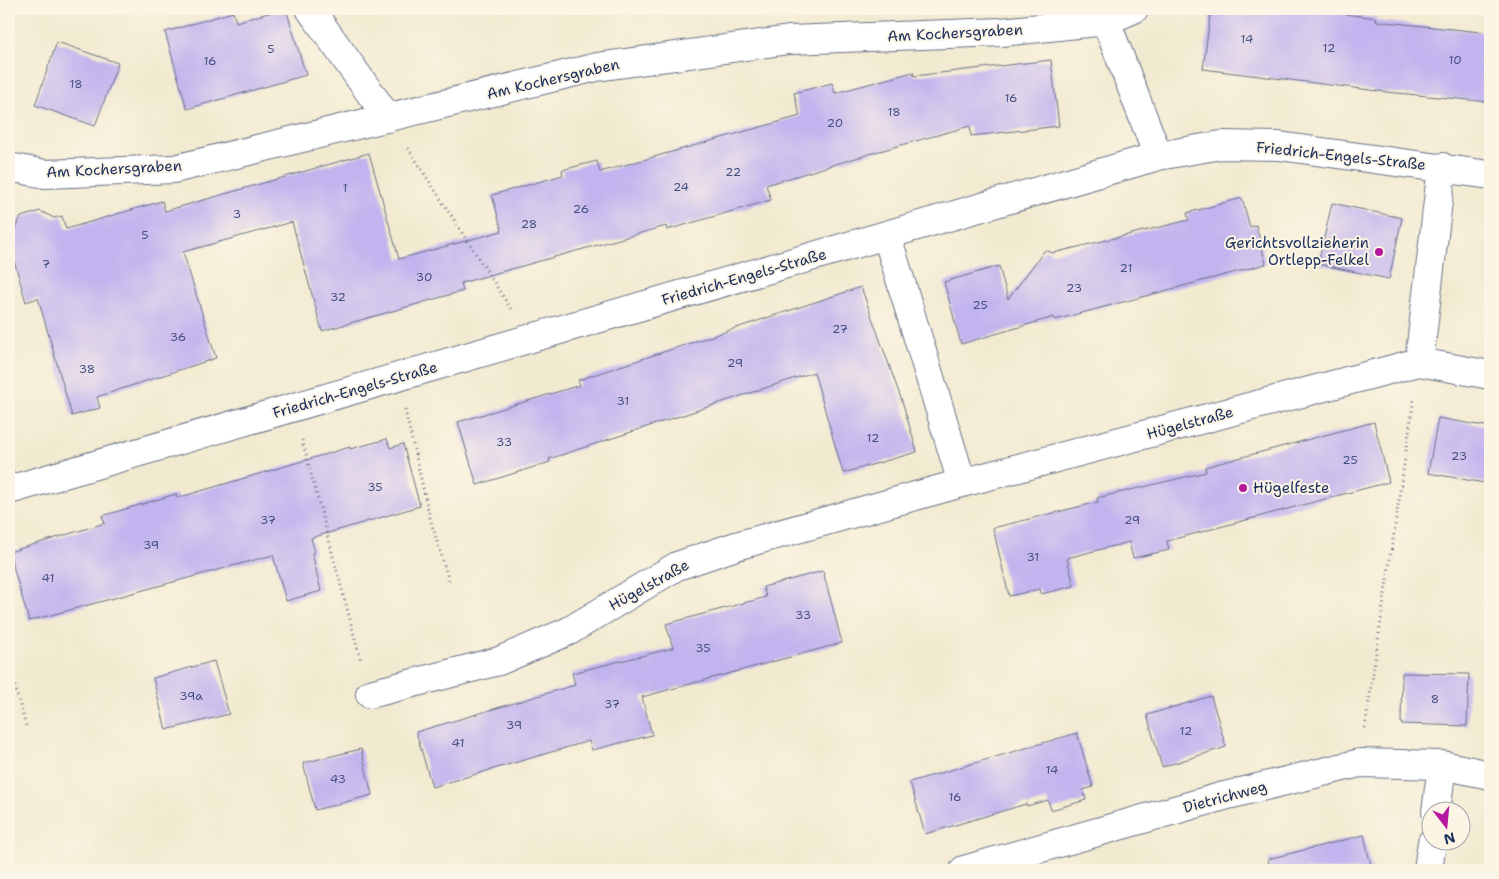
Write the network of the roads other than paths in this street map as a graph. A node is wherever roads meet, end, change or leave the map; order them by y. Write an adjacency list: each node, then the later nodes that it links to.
1 (310, 9): 4 (street)
2 (1134, 9): 3 (street, Am Kochersgraben)
3 (1106, 21): 4 (street, Am Kochersgraben); 5 (street)
4 (388, 118): 6 (street, Am Kochersgraben)
5 (1158, 156): 7 (street, Friedrich-Engels-Straße); 9 (street, Friedrich-Engels-Straße)
6 (9, 167)
7 (1442, 167): 8 (street, Friedrich-Engels-Straße); 10 (street)
8 (1490, 175)
9 (887, 236): 12 (street); 13 (street, Friedrich-Engels-Straße)
10 (1419, 362): 11 (street, Hügelstraße); 12 (street, Hügelstraße)
11 (1490, 375)
12 (962, 483): 14 (street, Hügelstraße)
13 (9, 490)
14 (370, 694)
15 (1442, 765): 16 (street, Dietrichweg); 17 (street); 19 (street, Dietrichweg)
16 (1490, 775)
17 (1437, 802)
18 (1431, 852): 20 (street)
19 (964, 870)
20 (1428, 870)

